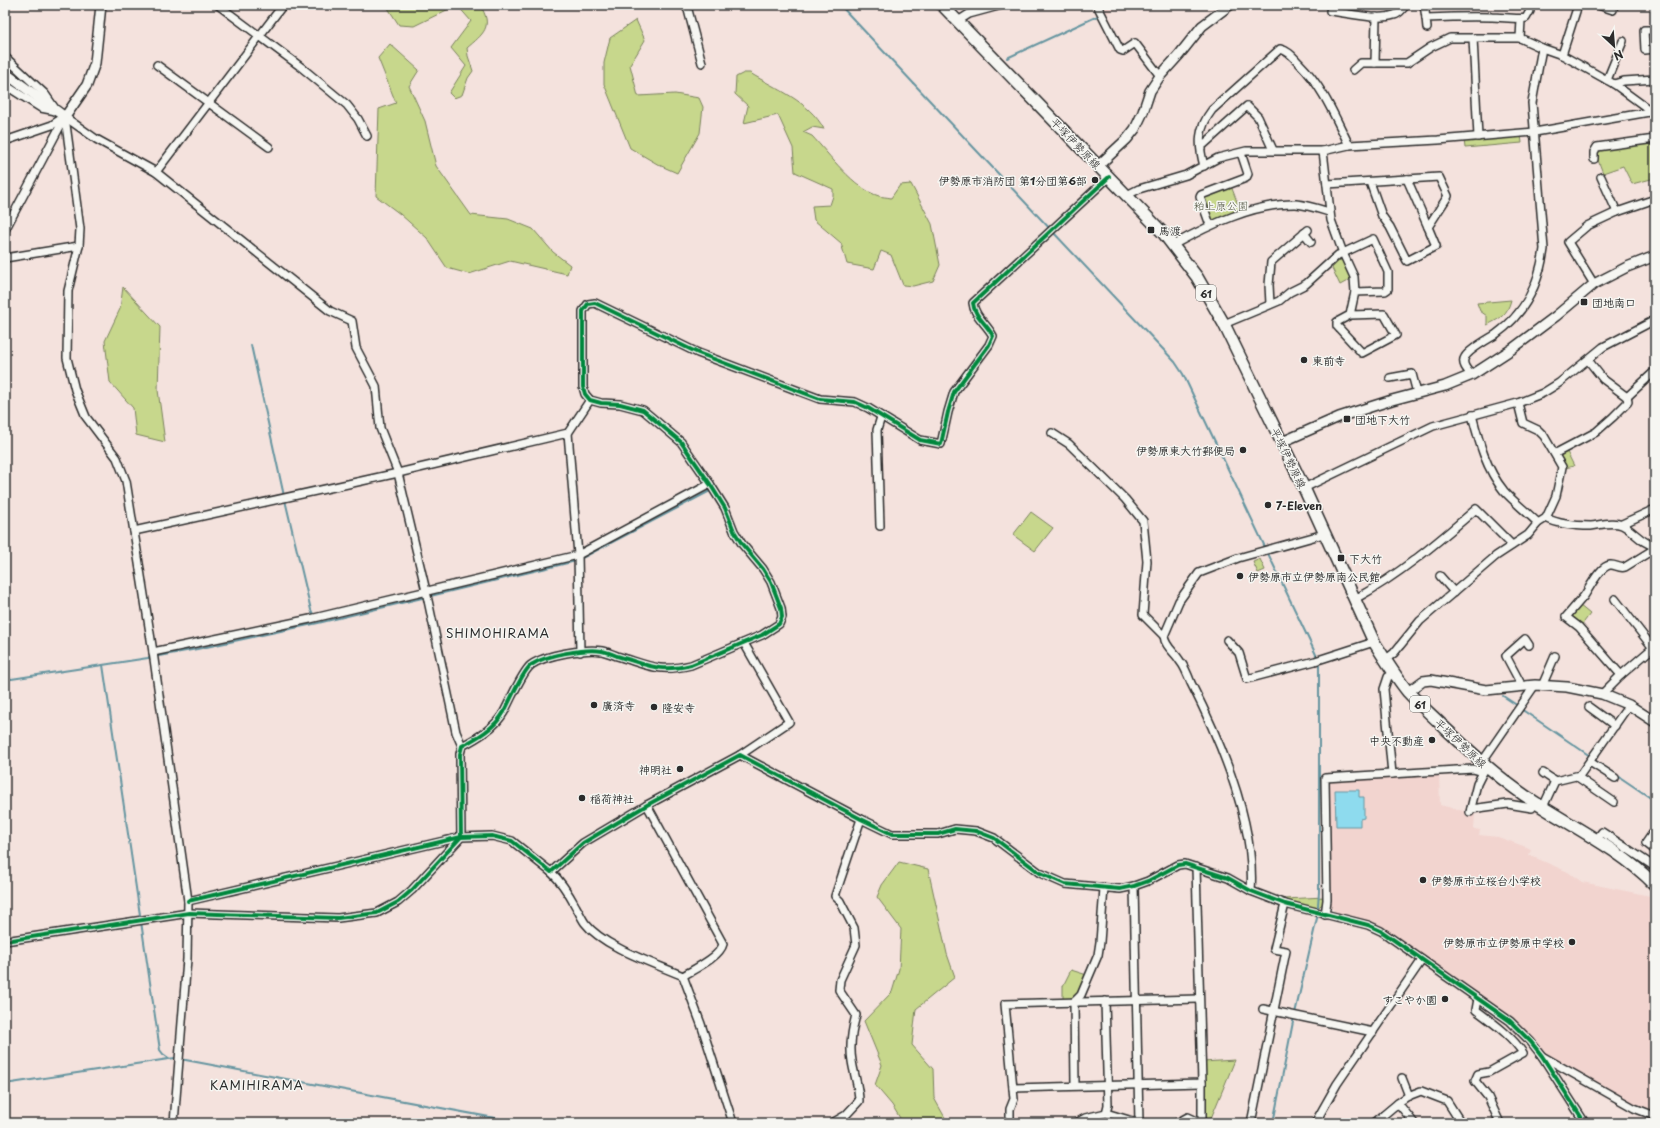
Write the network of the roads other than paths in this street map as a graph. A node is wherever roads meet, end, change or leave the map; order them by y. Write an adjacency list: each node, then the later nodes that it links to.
1 (101, 5): 42 (street)
2 (218, 5): 22 (street)
3 (284, 5): 22 (street)
4 (684, 5): 30 (street)
5 (942, 5): 19 (main road, 平塚伊勢原線 / 61)
6 (1002, 5): 19 (street)
7 (1097, 5): 35 (street)
8 (1230, 5): 35 (street)
9 (1406, 5): 16 (street)
10 (1424, 5): 17 (street)
11 (1528, 5): 18 (street)
12 (1578, 5): 28 (street)
13 (1598, 5): 14 (street)
14 (1614, 5)
15 (1330, 11): 16 (street)
16 (1376, 17): 31 (street)
17 (1426, 18): 18 (street); 20 (street)
18 (1521, 20): 24 (street)
19 (958, 21): 55 (main road, 平塚伊勢原線 / 61)
20 (1427, 28)
21 (1655, 30): 27 (street)
22 (260, 36): 40 (street); 44 (street)
23 (1473, 38): 24 (street); 31 (street); 45 (street)
24 (1520, 38): 26 (street)
25 (1623, 40): 37 (street)
26 (1542, 48): 28 (street); 43 (street)
27 (1655, 49)
28 (1562, 55): 37 (street)
29 (5, 57): 42 (street)
30 (702, 63)
31 (1375, 63): 33 (street)
32 (157, 65): 40 (street)
33 (1353, 70)
34 (5, 73): 42 (street)
35 (1160, 76): 55 (street)
36 (1655, 79): 38 (street)
37 (1606, 80): 38 (street)
38 (1614, 84): 41 (street)
39 (5, 85): 42 (street)
40 (208, 104): 49 (street); 57 (street)
41 (1653, 111): 43 (street)
42 (61, 114): 47 (street); 57 (street); 69 (street); 72 (street)
43 (1535, 132): 45 (street); 84 (street)
44 (367, 136)
45 (1478, 137): 48 (street)
46 (1655, 139): 54 (street)
47 (5, 141)
48 (1349, 145): 50 (street); 52 (street)
49 (269, 147)
50 (1201, 147): 51 (street); 56 (street)
51 (1273, 150): 52 (street); 53 (street)
52 (1323, 150): 62 (street)
53 (1241, 153): 56 (street); 67 (street)
54 (1594, 159)
55 (1098, 166): 58 (main road, 平塚伊勢原線 / 61)
56 (1204, 166): 63 (street)
57 (156, 172): 96 (street)
58 (1109, 177): 63 (main road, 平塚伊勢原線 / 61); 91 (street)
59 (1601, 177): 66 (street)
60 (1407, 179): 61 (street); 68 (street); 68 (street)
61 (1370, 182): 62 (street); 68 (street)
62 (1327, 184): 65 (street)
63 (1127, 195): 71 (main road, 平塚伊勢原線 / 61)
64 (1655, 199): 66 (street)
65 (1329, 212): 67 (street); 73 (street)
66 (1617, 212): 76 (street)
67 (1210, 226): 71 (street)
68 (1428, 227)
69 (5, 230)
70 (1311, 242): 78 (street)
71 (1174, 245): 81 (main road, 平塚伊勢原線 / 61)
72 (79, 246): 75 (street); 104 (street)
73 (1343, 253): 77 (street); 77 (street); 78 (street)
74 (1655, 256): 76 (street)
75 (5, 258)
76 (1594, 284): 84 (street)
77 (1355, 292): 79 (street)
78 (1270, 304): 81 (street)
79 (1350, 315): 79 (street)
80 (1655, 320): 82 (street)
81 (1224, 324): 94 (main road, 平塚伊勢原線 / 61)
82 (1588, 360): 87 (street); 89 (street)
83 (1655, 371): 87 (street)
84 (1472, 375): 86 (street)
85 (1390, 378): 86 (street)
86 (1417, 393): 94 (street)
87 (1627, 397): 95 (street)
88 (590, 400): 91 (street); 92 (street); 97 (street)
89 (1518, 403): 90 (street); 95 (street)
90 (1472, 415): 98 (street); 101 (street)
91 (881, 417): 103 (street)
92 (568, 433): 96 (street); 108 (street)
93 (1052, 433): 114 (street)
94 (1282, 442): 98 (main road, 平塚伊勢原線 / 61)
95 (1556, 453): 100 (street)
96 (398, 473): 104 (street); 110 (street)
97 (710, 484): 108 (street); 118 (street)
98 (1304, 488): 105 (main road, 平塚伊勢原線 / 61)
99 (1655, 509): 102 (street)
100 (1546, 518): 101 (street); 102 (street)
101 (1538, 522): 106 (street)
102 (1622, 524): 107 (street)
103 (880, 526)
104 (134, 531): 120 (street)
105 (1324, 534): 113 (main road, 平塚伊勢原線 / 61); 114 (street)
106 (1512, 545): 111 (street); 113 (street)
107 (1654, 547): 125 (street)
108 (578, 555): 110 (street); 121 (street)
109 (1440, 576): 111 (street)
110 (426, 591): 120 (street); 134 (street)
111 (1454, 592): 123 (street)
112 (1615, 598): 119 (street)
113 (1354, 600): 117 (main road, 平塚伊勢原線 / 61)
114 (1164, 636): 157 (street)
115 (1227, 640): 117 (street)
116 (1525, 640): 127 (street)
117 (1374, 642): 123 (main road, 平塚伊勢原線 / 61)
118 (744, 643): 121 (street); 135 (street)
119 (1654, 647): 125 (street)
120 (153, 652): 158 (street)
121 (580, 652): 134 (street)
122 (1556, 656): 126 (street)
123 (1385, 660): 124 (main road, 平塚伊勢原線 / 61)
124 (1394, 672): 128 (main road, 平塚伊勢原線 / 61); 139 (street)
125 (1621, 675): 129 (street)
126 (1538, 685): 127 (street); 129 (street); 137 (street)
127 (1522, 686): 128 (street)
128 (1408, 692): 137 (main road, 平塚伊勢原線 / 61)
129 (1602, 694): 130 (street)
130 (1629, 705): 132 (street); 133 (street)
131 (1589, 707): 133 (street)
132 (1655, 722)
133 (1615, 726): 136 (street)
134 (462, 746): 148 (street)
135 (740, 755): 144 (street); 146 (street)
136 (1590, 762): 140 (street); 141 (street)
137 (1484, 767): 139 (street); 145 (main road, 平塚伊勢原線 / 61); 145 (street)
138 (1543, 773): 142 (street)
139 (1392, 774): 161 (street)
140 (1578, 776): 142 (street); 143 (street)
141 (1615, 778)
142 (1555, 781): 145 (street)
143 (1614, 802)
144 (647, 805): 153 (street); 164 (street)
145 (1540, 805): 149 (main road, 平塚伊勢原線 / 61)
146 (861, 819): 156 (street); 186 (street)
147 (1655, 830): 150 (street)
148 (461, 837): 153 (street); 158 (street); 160 (street)
149 (1596, 840): 152 (street); 154 (main road, 平塚伊勢原線 / 61)
150 (1655, 850)
151 (1196, 867): 155 (street); 157 (street); 165 (street)
152 (1655, 867)
153 (551, 872): 164 (street)
154 (1655, 885)
155 (1134, 886): 156 (street); 167 (street)
156 (1104, 888): 169 (street)
157 (1252, 891): 159 (street)
158 (188, 901): 160 (street)
159 (1285, 904): 161 (street); 171 (street)
160 (189, 913): 162 (street); 184 (street)
161 (1325, 915): 163 (street)
162 (5, 940)
163 (1422, 960): 166 (street); 172 (street)
164 (683, 976): 185 (street)
165 (1199, 999): 167 (street); 175 (street)
166 (1478, 999): 173 (street); 197 (street)
167 (1136, 1000): 168 (street); 176 (street)
168 (1105, 1001): 169 (street); 178 (street)
169 (1074, 1002): 177 (street); 179 (street)
170 (1263, 1009): 171 (street)
171 (1273, 1011): 172 (street); 192 (street)
172 (1373, 1032): 193 (street)
173 (1542, 1056): 183 (street); 198 (street)
174 (1402, 1078): 180 (street)
175 (1202, 1083): 176 (street); 191 (street)
176 (1138, 1084): 178 (street); 189 (street)
177 (1075, 1085): 178 (street); 179 (street)
178 (1107, 1085): 182 (street)
179 (1013, 1088): 187 (street)
180 (1409, 1096): 181 (street); 196 (street)
181 (1398, 1103): 194 (street); 195 (street)
182 (1106, 1113): 188 (street); 189 (street)
183 (1655, 1115)
184 (174, 1123)
185 (733, 1123)
186 (832, 1123)
187 (1010, 1123)
188 (1076, 1123)
189 (1140, 1123)
190 (1177, 1123): 191 (street)
191 (1202, 1123)
192 (1251, 1123)
193 (1315, 1123)
194 (1374, 1123)
195 (1414, 1123)
196 (1461, 1123)
197 (1500, 1123)
198 (1585, 1123)

